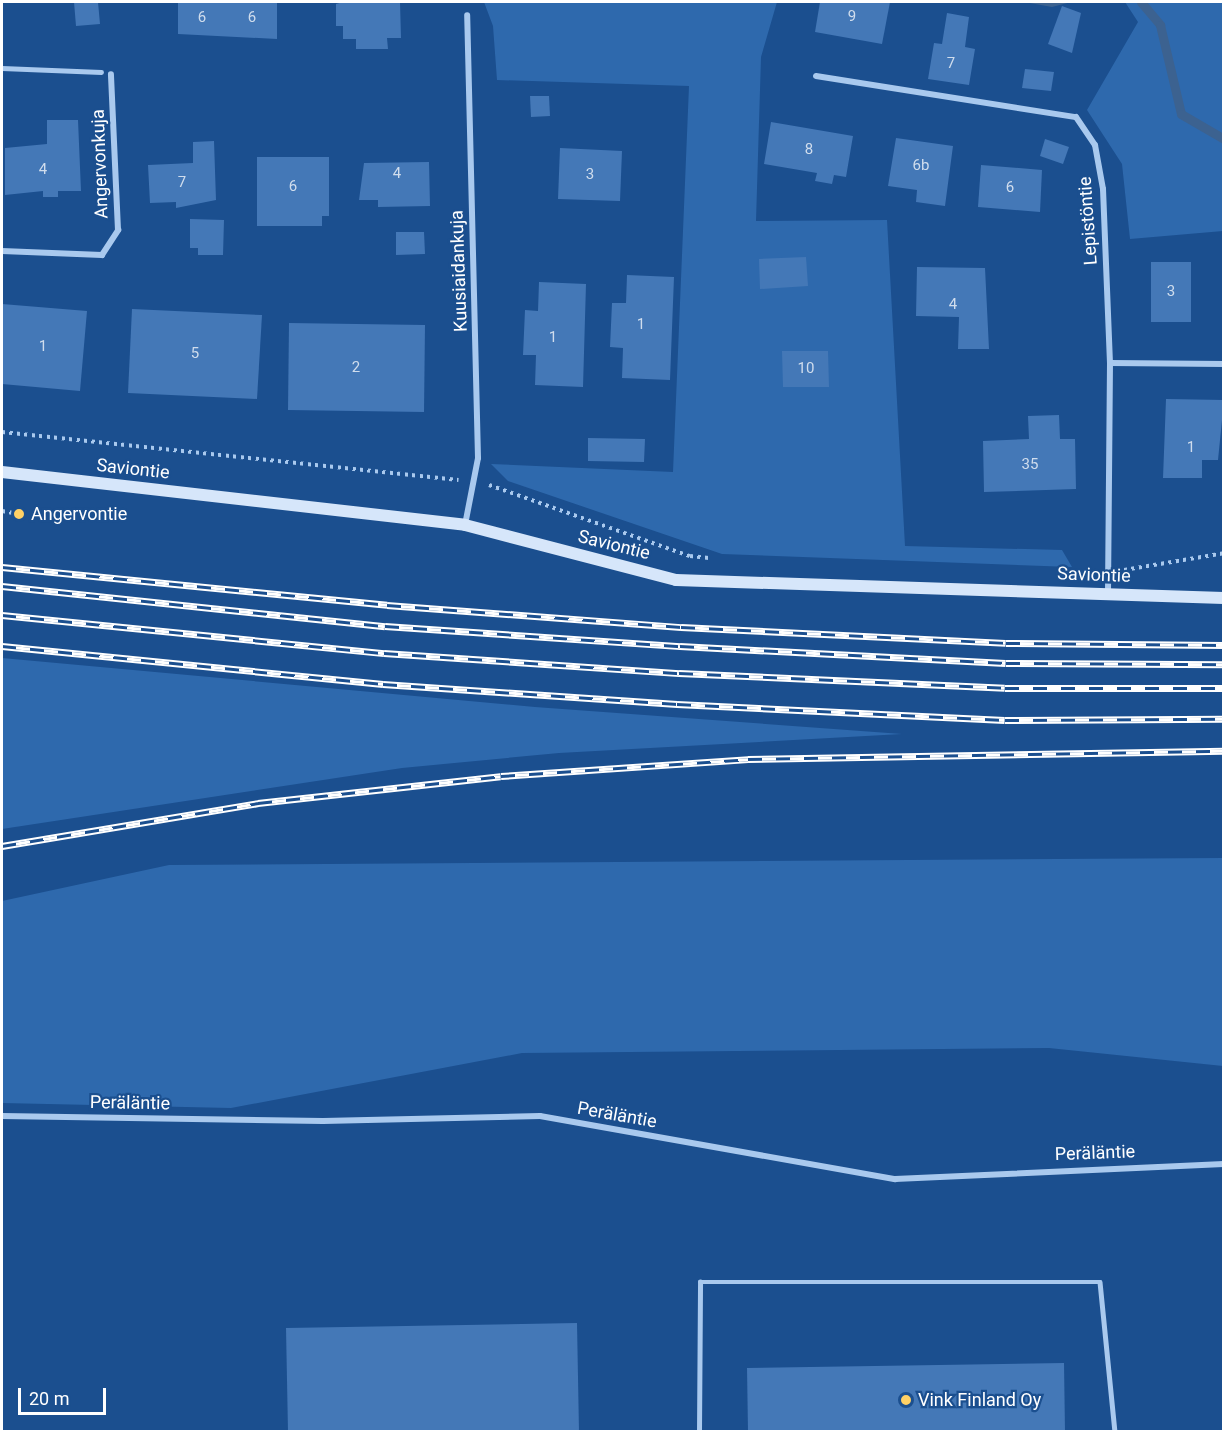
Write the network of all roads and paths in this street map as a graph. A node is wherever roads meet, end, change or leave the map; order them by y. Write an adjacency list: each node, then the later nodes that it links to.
1 (467, 15): 11 (street, Kuusiaidankuja)
2 (2, 68): 3 (lane)
3 (101, 72)
4 (111, 74): 6 (street, Angervonkuja)
5 (816, 76): 7 (street, Lepistöntie)
6 (2, 251)
7 (1110, 363): 8 (street); 18 (street, Lepistöntie)
8 (1224, 364)
9 (2, 432): 11 (path, Saviontie)
10 (2, 472): 14 (main road, Saviontie)
11 (476, 482): 14 (street, Kuusiaidankuja); 16 (path, Saviontie)
12 (2, 511): 13 (path)
13 (19, 514)
14 (465, 525): 18 (main road, Saviontie)
15 (1224, 553): 17 (path, Saviontie)
16 (690, 556)
17 (1139, 570)
18 (1108, 593): 19 (main road, Saviontie)
19 (1224, 598)
20 (2, 1116): 21 (street, Peräläntie)
21 (1224, 1164)
22 (699, 1431): 23 (lane)
23 (1115, 1431)

